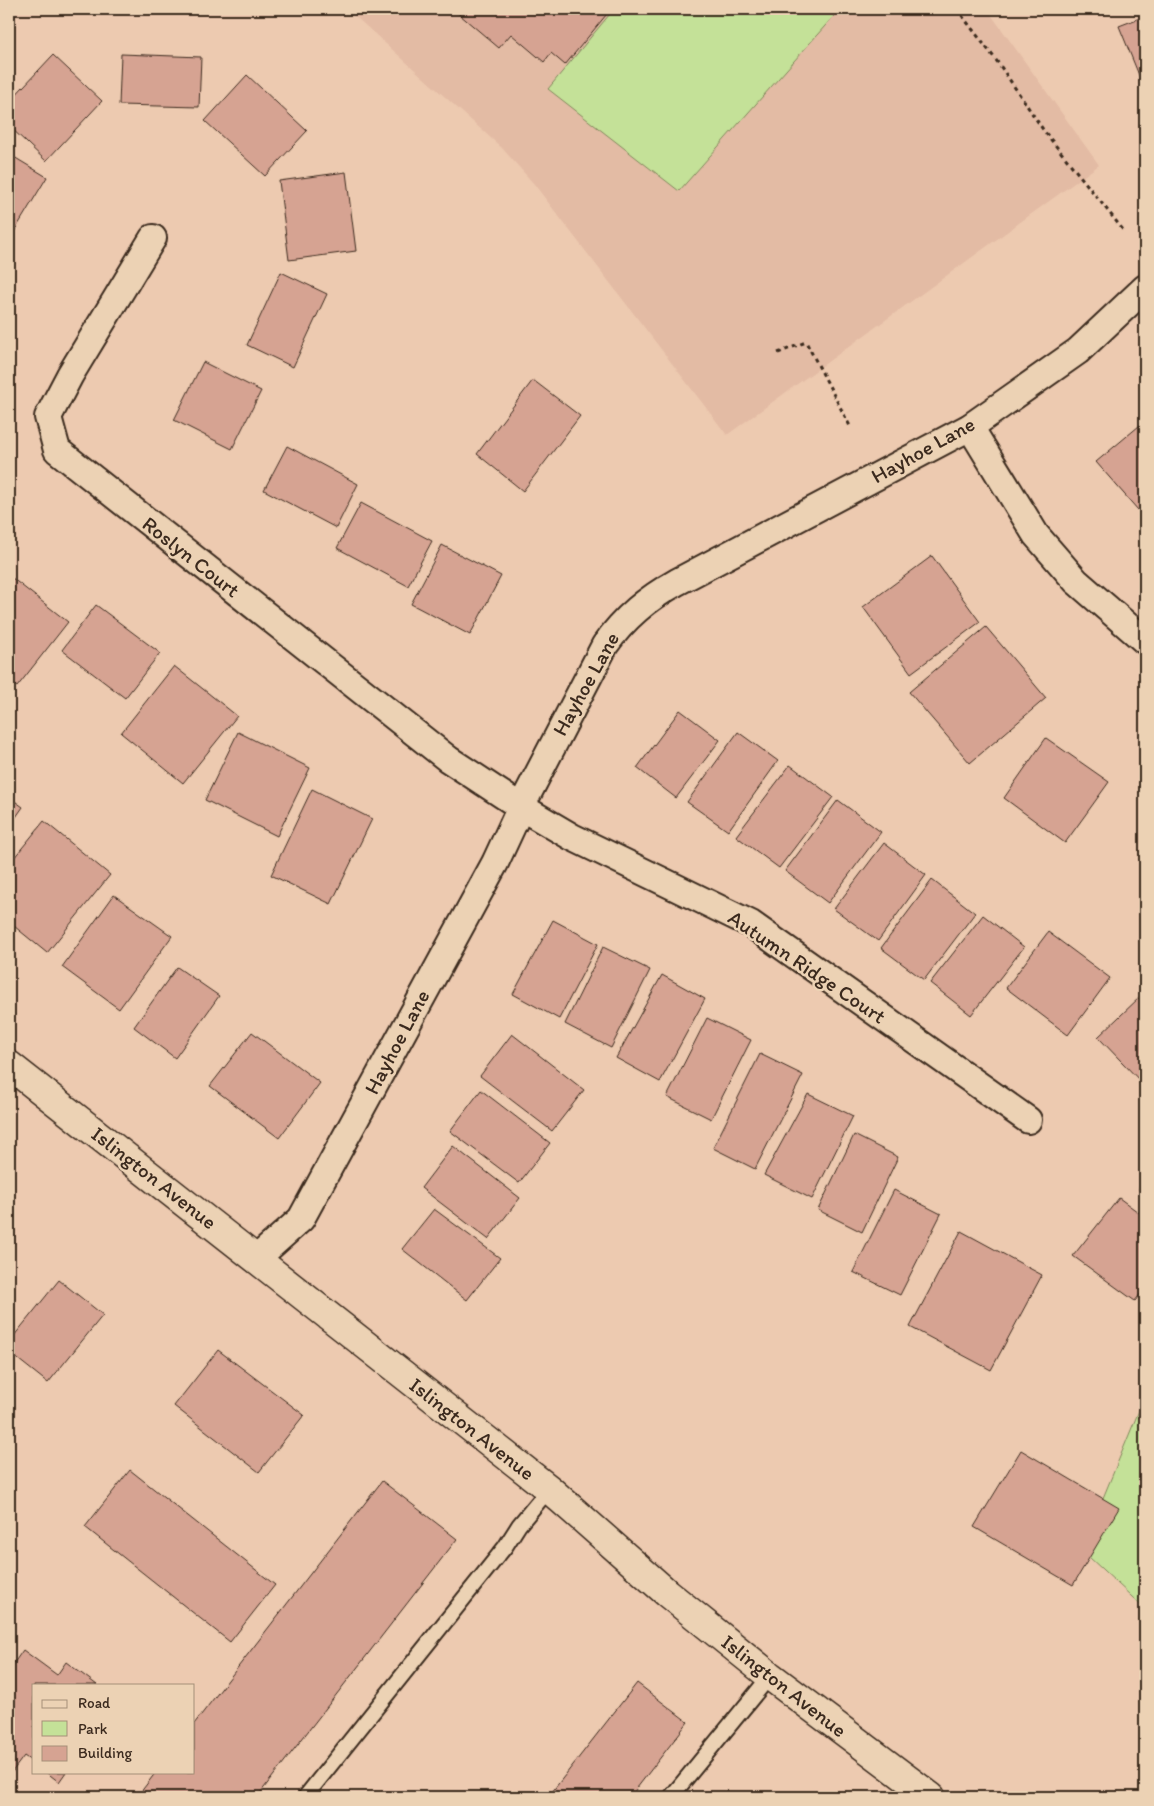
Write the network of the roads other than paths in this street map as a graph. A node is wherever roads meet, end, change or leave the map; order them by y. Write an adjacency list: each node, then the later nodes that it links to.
1 (153, 238): 5 (street, Roslyn Court)
2 (1145, 288): 3 (street, Hayhoe Lane)
3 (970, 427): 4 (street); 5 (street, Hayhoe Lane)
4 (1145, 641)
5 (521, 807): 7 (street, Autumn Ridge Court); 8 (street, Hayhoe Lane)
6 (9, 1064): 8 (main road, Islington Avenue)
7 (1028, 1120)
8 (256, 1259): 9 (main road, Islington Avenue)
9 (549, 1489): 10 (main road, Islington Avenue); 11 (lane)
10 (770, 1676): 12 (lane); 13 (main road, Islington Avenue)
11 (312, 1795)
12 (671, 1797)
13 (931, 1797)

